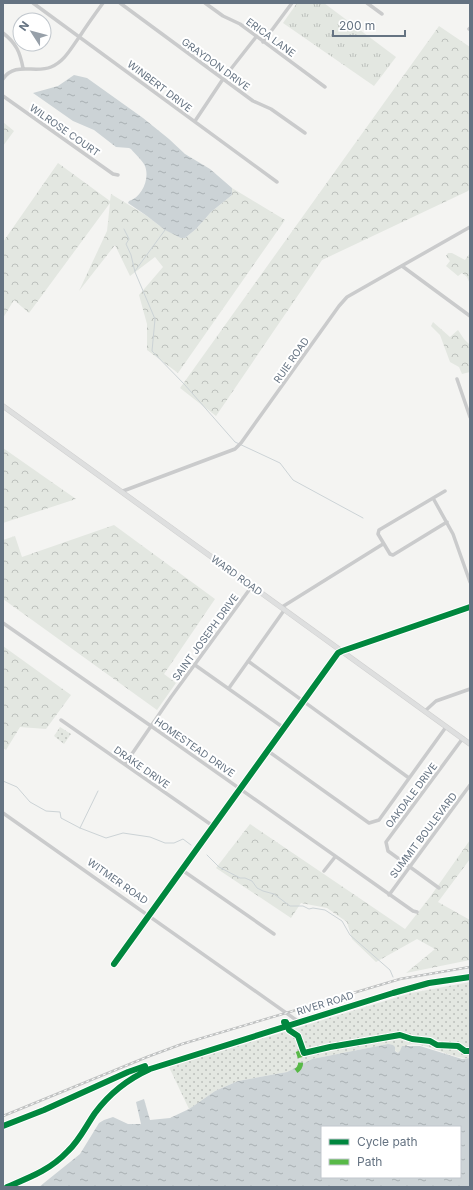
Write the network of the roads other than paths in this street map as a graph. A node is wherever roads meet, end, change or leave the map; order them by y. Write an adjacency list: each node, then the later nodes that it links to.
1 (33, 3): 9 (street, WINBERT DRIVE)
2 (103, 3): 9 (street)
3 (120, 3): 14 (street, GRAYDON DRIVE)
4 (205, 3): 10 (street, ERICA LANE)
5 (291, 3): 11 (street)
6 (367, 3): 7 (street)
7 (382, 14)
8 (3, 33): 12 (street)
9 (79, 36): 12 (street); 17 (street, WINBERT DRIVE)
10 (256, 37): 11 (street, ERICA LANE); 14 (street)
11 (263, 42): 15 (street, ERICA LANE)
12 (23, 68): 13 (street)
13 (3, 79)
14 (223, 79): 17 (street); 18 (street, GRAYDON DRIVE)
15 (325, 87)
16 (3, 96): 19 (street, WILROSE COURT)
17 (195, 121): 20 (street, WINBERT DRIVE)
18 (305, 134)
19 (118, 175)
20 (277, 182)
21 (470, 227): 22 (street, RUIE ROAD)
22 (402, 266): 23 (street); 27 (street, RUIE ROAD)
23 (470, 316)
24 (457, 379): 26 (street)
25 (3, 406): 27 (main road, WARD ROAD)
26 (470, 417)
27 (123, 491): 33 (main road, WARD ROAD)
28 (445, 491): 29 (street)
29 (433, 498): 30 (street); 31 (street)
30 (447, 522): 31 (street); 32 (street)
31 (383, 544): 35 (street)
32 (470, 582)
33 (252, 586): 35 (main road, WARD ROAD); 39 (street, SAINT JOSEPH DRIVE)
34 (470, 607): 37 (street)
35 (284, 608): 37 (main road, WARD ROAD); 38 (street)
36 (3, 623): 45 (street, HOMESTEAD DRIVE)
37 (342, 651): 42 (street); 43 (main road, WARD ROAD)
38 (248, 661): 40 (street); 42 (street)
39 (195, 665): 40 (street); 45 (street, SAINT JOSEPH DRIVE)
40 (229, 688): 47 (street)
41 (470, 689): 43 (street)
42 (304, 701): 47 (street); 52 (street)
43 (425, 711): 46 (main road, WARD ROAD)
44 (61, 720): 51 (street, DRAKE DRIVE)
45 (151, 726): 51 (street, SAINT JOSEPH DRIVE); 54 (street, HOMESTEAD DRIVE)
46 (446, 727): 48 (main road, WARD ROAD); 52 (street)
47 (284, 728): 50 (street)
48 (463, 738): 49 (main road, WARD ROAD); 58 (street, OAKDALE DRIVE)
49 (470, 744)
50 (268, 751): 52 (street); 54 (street)
51 (125, 764): 56 (street, DRAKE DRIVE)
52 (409, 778)
53 (470, 785): 58 (street, SUMMIT BOULEVARD)
54 (240, 789): 56 (street); 57 (street, HOMESTEAD DRIVE)
55 (3, 813): 64 (street, WITMER ROAD)
56 (213, 826): 59 (street)
57 (335, 857): 60 (street); 62 (street, HOMESTEAD DRIVE)
58 (409, 866): 61 (street, OAKDALE DRIVE); 62 (street, SUMMIT BOULEVARD)
59 (182, 870): 64 (street); 65 (street)
60 (324, 871)
61 (439, 888)
62 (389, 895): 63 (street, HOMESTEAD DRIVE)
63 (417, 912)
64 (149, 916): 66 (street); 68 (street, WITMER ROAD)
65 (274, 934)
66 (114, 964)
67 (470, 977): 68 (main road, RIVER ROAD)
68 (299, 1022): 69 (main road, RIVER ROAD)
69 (8, 1187)

